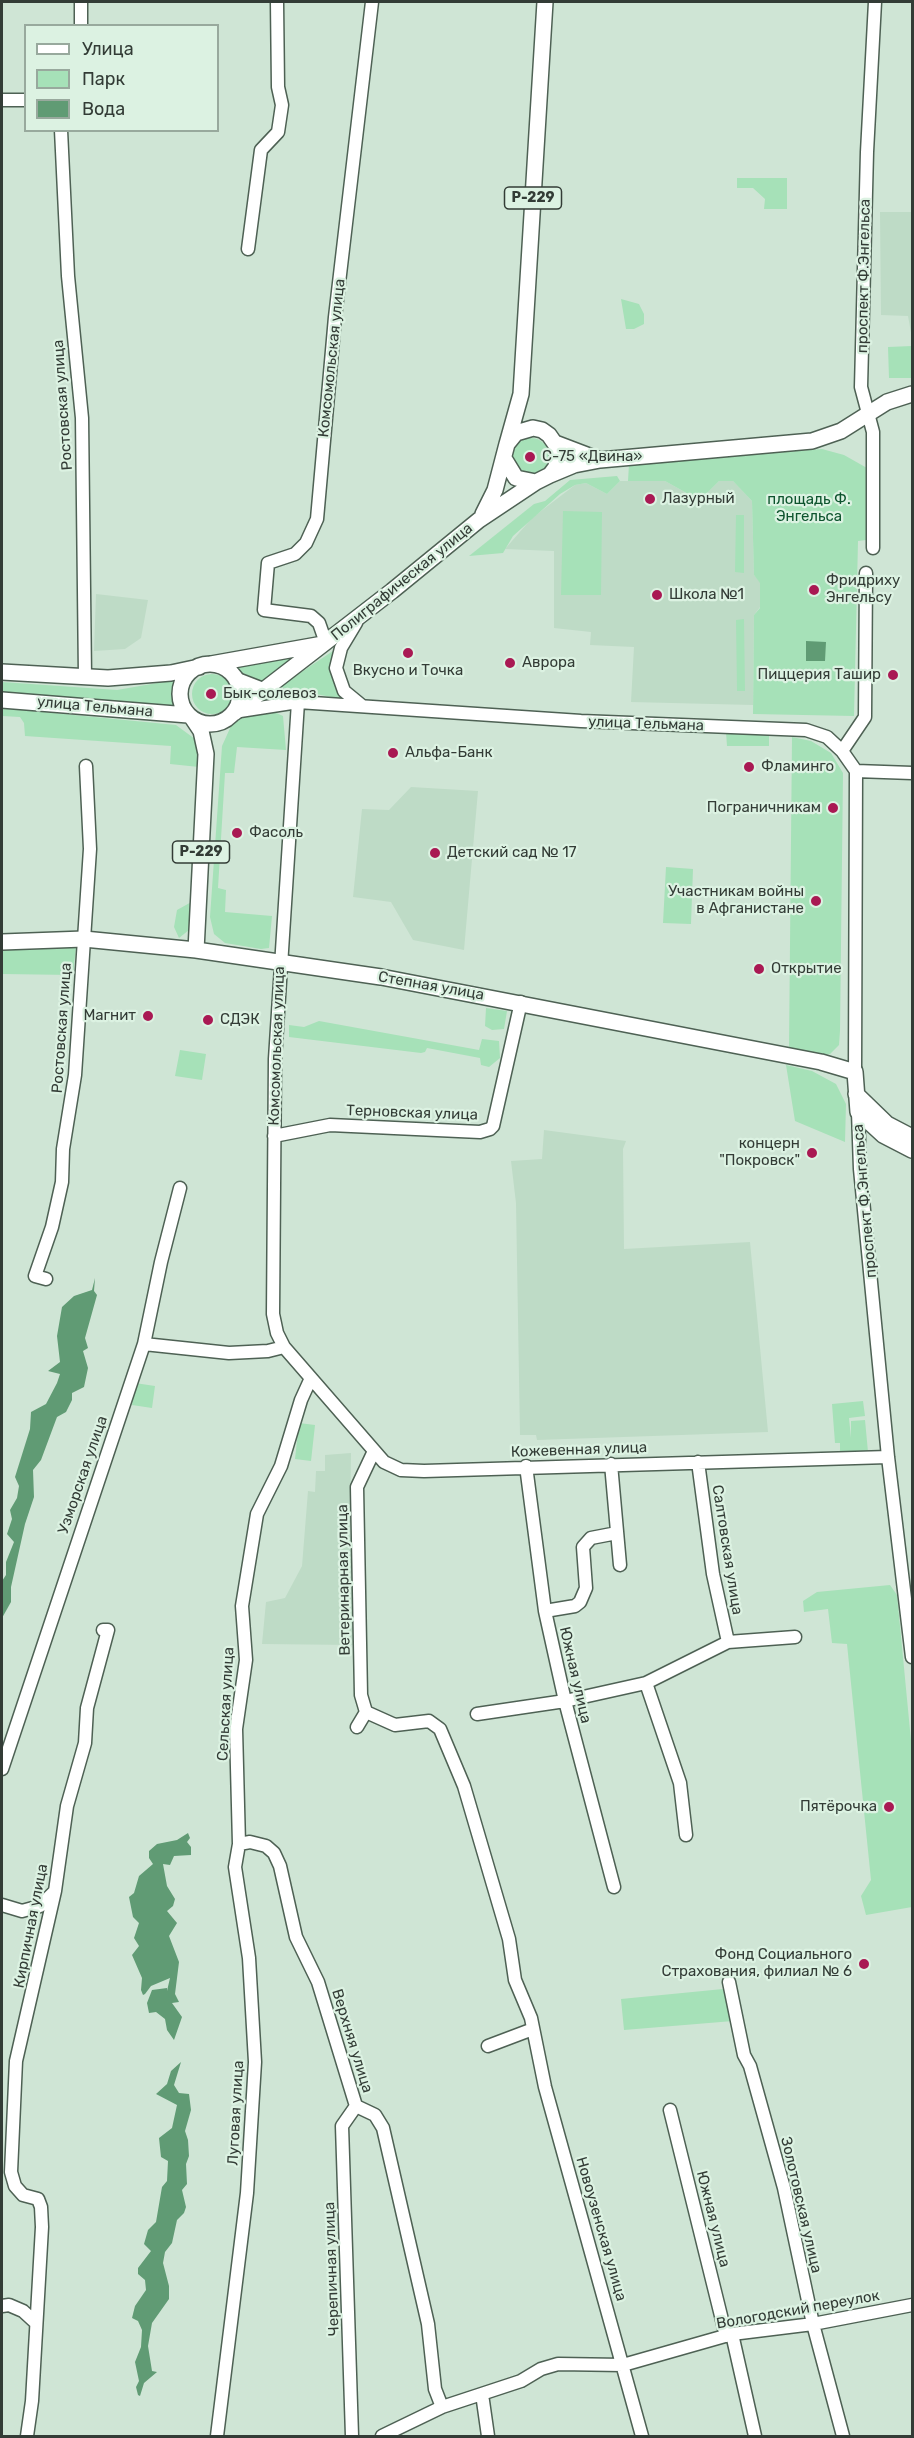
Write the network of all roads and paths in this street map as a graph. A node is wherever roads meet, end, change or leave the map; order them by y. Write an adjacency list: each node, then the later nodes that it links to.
1 (81, 2): 6 (street)
2 (277, 2): 10 (street)
3 (372, 2): 25 (street, Комсомольская улица)
4 (545, 2): 11 (main road, Полиграфическая улица / Р-229)
5 (875, 2): 13 (street, проспект Ф.Энгельса)
6 (81, 24)
7 (2, 100): 8 (street)
8 (24, 100)
9 (61, 132): 28 (street, Ростовская улица)
10 (248, 249)
11 (521, 394): 14 (main road, Полиграфическая улица / Р-229); 16 (main road, Полиграфическая улица / Р-229)
12 (912, 394): 13 (main road, Полиграфическая улица)
13 (870, 411): 18 (main road, Полиграфическая улица); 22 (street, проспект Ф.Энгельса)
14 (542, 430): 15 (main road, Полиграфическая улица / Р-229); 16 (main road)
15 (555, 442): 18 (main road); 19 (main road)
16 (507, 444): 17 (main road, Полиграфическая улица / Р-229)
17 (505, 460): 20 (main road); 21 (main road, Полиграфическая улица / Р-229)
18 (600, 460): 19 (main road, Полиграфическая улица)
19 (550, 475): 20 (main road, Полиграфическая улица / Р-229)
20 (536, 482): 21 (main road, Полиграфическая улица / Р-229)
21 (479, 520): 24 (main road, Полиграфическая улица / Р-229)
22 (873, 548)
23 (866, 573): 37 (street)
24 (361, 615): 25 (main road, Полиграфическая улица / Р-229); 33 (street)
25 (326, 643): 26 (main road, Полиграфическая улица / Р-229); 30 (main road, Полиграфическая улица / Р-229)
26 (203, 666): 28 (main road, улица Тельмана); 29 (main road, улица Тельмана); 35 (main road, Р-229)
27 (2, 672): 28 (main road, улица Тельмана)
28 (86, 677)
29 (235, 678): 30 (street, улица Тельмана); 34 (main road)
30 (266, 689): 32 (street, улица Тельмана); 34 (main road, Полиграфическая улица / Р-229)
31 (2, 700): 35 (main road, улица Тельмана)
32 (298, 702): 33 (street, улица Тельмана); 34 (street, улица Тельмана); 45 (street, Комсомольская улица)
33 (362, 705): 37 (street, улица Тельмана)
34 (234, 713): 36 (main road, улица Тельмана / Р-229)
35 (191, 717): 36 (main road, улица Тельмана); 38 (main road, Р-229)
36 (220, 723): 38 (main road, Р-229)
37 (842, 751): 40 (street, улица Тельмана)
38 (206, 754): 44 (main road, Р-229)
39 (86, 766): 42 (street, Ростовская улица)
40 (856, 771): 41 (street); 47 (street, проспект Ф.Энгельса)
41 (912, 773)
42 (84, 939): 43 (main road, Степная улица); 44 (main road, Степная улица); 54 (street, Ростовская улица)
43 (2, 942)
44 (196, 950): 45 (main road, Степная улица)
45 (280, 963): 46 (main road, Степная улица); 50 (street, Комсомольская улица)
46 (521, 1002): 47 (main road, Степная улица); 50 (street, Терновская улица)
47 (855, 1072): 48 (main road, проспект Ф.Энгельса)
48 (856, 1094): 49 (main road, проспект Ф.Энгельса); 51 (main road)
49 (858, 1112): 52 (main road); 59 (street, проспект Ф.Энгельса)
50 (274, 1136): 56 (street, Комсомольская улица)
51 (912, 1137)
52 (912, 1150)
53 (180, 1188): 55 (street, Узморская улица)
54 (46, 1279)
55 (144, 1344): 56 (street); 76 (street, Узморская улица)
56 (284, 1347): 57 (street, Комсомольская улица)
57 (311, 1378): 58 (street, Кожевенная улица); 77 (street, Сельская улица)
58 (374, 1451): 62 (street, Кожевенная улица); 73 (street, Ветеринарная улица)
59 (888, 1457): 60 (street, Кожевенная улица); 66 (street, проспект Ф.Энгельса)
60 (698, 1462): 61 (street, Кожевенная улица); 69 (street, Салтовская улица)
61 (611, 1464): 62 (street, Кожевенная улица); 63 (street)
62 (526, 1466): 65 (street, Южная улица)
63 (617, 1533): 64 (street); 65 (street)
64 (620, 1565)
65 (545, 1611): 72 (street, Южная улица)
66 (911, 1629): 70 (street, проспект Ф.Энгельса)
67 (103, 1630): 81 (street, Кирпичная улица)
68 (795, 1636): 69 (street)
69 (728, 1642): 71 (street)
70 (912, 1657)
71 (646, 1683): 72 (street); 78 (street)
72 (565, 1701): 74 (street); 80 (street, Южная улица)
73 (366, 1712): 75 (street); 84 (street, Новоузенская улица)
74 (477, 1714)
75 (357, 1727)
76 (2, 1769)
77 (238, 1792): 79 (street, Луговая улица)
78 (686, 1835)
79 (239, 1844): 86 (street, Верхняя улица); 97 (street, Луговая улица)
80 (614, 1887)
81 (55, 1891): 82 (street); 90 (street, Кирпичная улица)
82 (2, 1905)
83 (729, 1982): 91 (street, Золотовская улица)
84 (533, 2029): 85 (street); 93 (street, Новоузенская улица)
85 (488, 2046)
86 (356, 2106): 95 (street, Верхняя улица); 98 (street, Черепичная улица)
87 (670, 2110): 92 (street, Южная улица)
88 (912, 2305): 91 (street, Вологодский переулок)
89 (2, 2306): 90 (street)
90 (35, 2322): 96 (street, Кирпичная улица)
91 (813, 2324): 92 (street, Вологодский переулок); 103 (street, Золотовская улица)
92 (729, 2335): 93 (street, Вологодский переулок); 102 (street, Южная улица)
93 (623, 2365): 94 (street, Вологодский переулок); 101 (street, Новоузенская улица)
94 (482, 2394): 95 (street, Вологодский переулок); 100 (street)
95 (442, 2407): 99 (street, Вологодский переулок)
96 (27, 2436)
97 (217, 2436)
98 (352, 2436)
99 (382, 2436)
100 (488, 2436)
101 (642, 2436)
102 (755, 2436)
103 (843, 2436)

